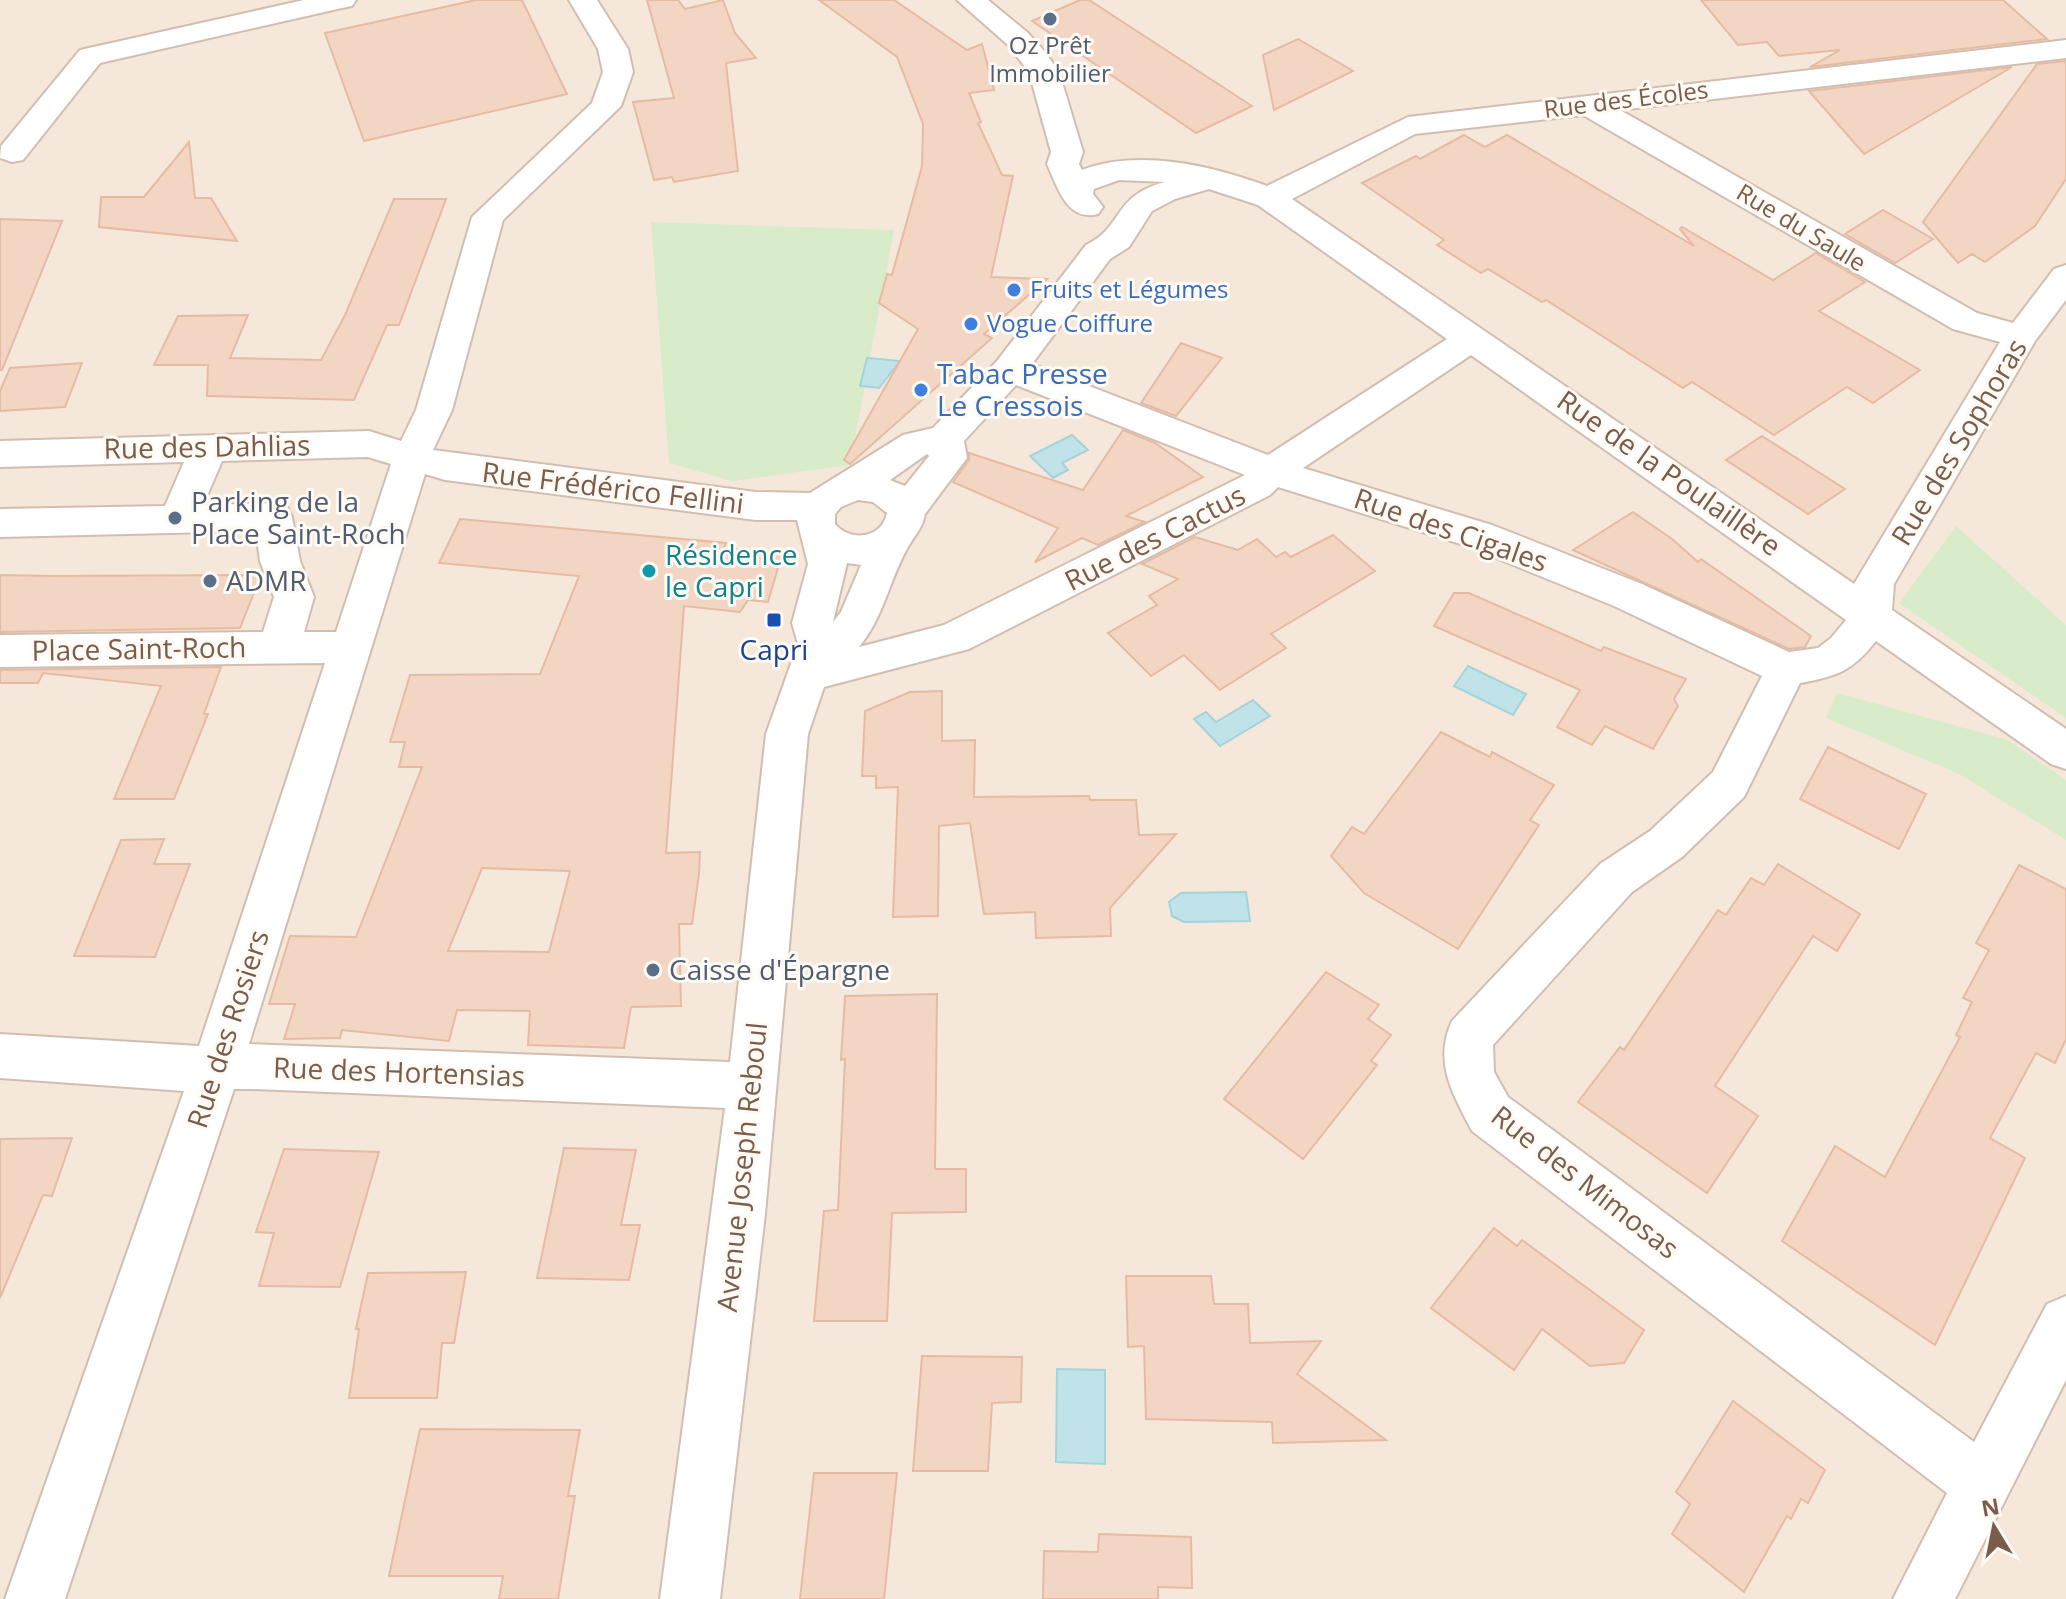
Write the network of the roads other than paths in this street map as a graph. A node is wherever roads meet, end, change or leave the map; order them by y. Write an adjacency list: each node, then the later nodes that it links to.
1 (342, 0): 7 (street)
2 (583, 0): 22 (street, Rue des Rosiers)
3 (971, 0): 6 (street)
4 (2066, 49): 5 (street, Rue des Écoles)
5 (1587, 104): 10 (street, Rue des Écoles); 15 (street, Rue du Saule)
6 (1067, 152): 8 (street); 11 (street)
7 (12, 153)
8 (1112, 172): 9 (street); 11 (street); 12 (street)
9 (1205, 180): 10 (street); 12 (street)
10 (1269, 198): 16 (street, Rue de la Poulaillère)
11 (1087, 204): 12 (street); 13 (street)
12 (1142, 205): 13 (street)
13 (1098, 252): 17 (street)
14 (2066, 276): 15 (street, Rue des Sophoras)
15 (2021, 336): 29 (street, Rue des Sophoras)
16 (1473, 338): 23 (street, Rue des Cactus); 29 (street, Rue de la Poulaillère)
17 (1010, 369): 18 (street); 23 (street, Rue des Cigales)
18 (945, 438): 24 (street); 28 (street)
19 (209, 447): 20 (street, Rue des Dahlias); 22 (street, Rue des Dahlias); 25 (street)
20 (46, 451): 21 (street, Rue des Dahlias); 26 (street, Place Saint-Roch)
21 (0, 454)
22 (412, 456): 27 (street, Rue Frédérico Fellini); 30 (street, Rue des Rosiers)
23 (1271, 471): 33 (street, Rue des Cactus); 34 (street, Rue des Cigales)
24 (854, 486): 27 (street); 28 (street)
25 (178, 519): 26 (street, Place Saint-Roch); 31 (street, Place Saint-Roch)
26 (4, 522)
27 (819, 522): 28 (street); 33 (street, Avenue Joseph Reboul)
28 (898, 526): 33 (street)
29 (1872, 616): 34 (street); 35 (street, Rue de la Poulaillère)
30 (350, 647): 31 (street, Place Saint-Roch); 37 (street, Rue des Rosiers)
31 (279, 648): 32 (street, Place Saint-Roch)
32 (0, 651)
33 (812, 660): 38 (street, Avenue Joseph Reboul)
34 (1786, 669): 40 (street, Rue des Mimosas)
35 (2066, 752)
36 (0, 1056): 37 (street, Rue des Hortensias)
37 (217, 1067): 38 (street, Rue des Hortensias); 41 (street, Rue des Rosiers)
38 (751, 1086): 42 (street, Avenue Joseph Reboul)
39 (2066, 1323): 40 (street)
40 (1981, 1483): 43 (street)
41 (35, 1599)
42 (690, 1599)
43 (1923, 1599)

